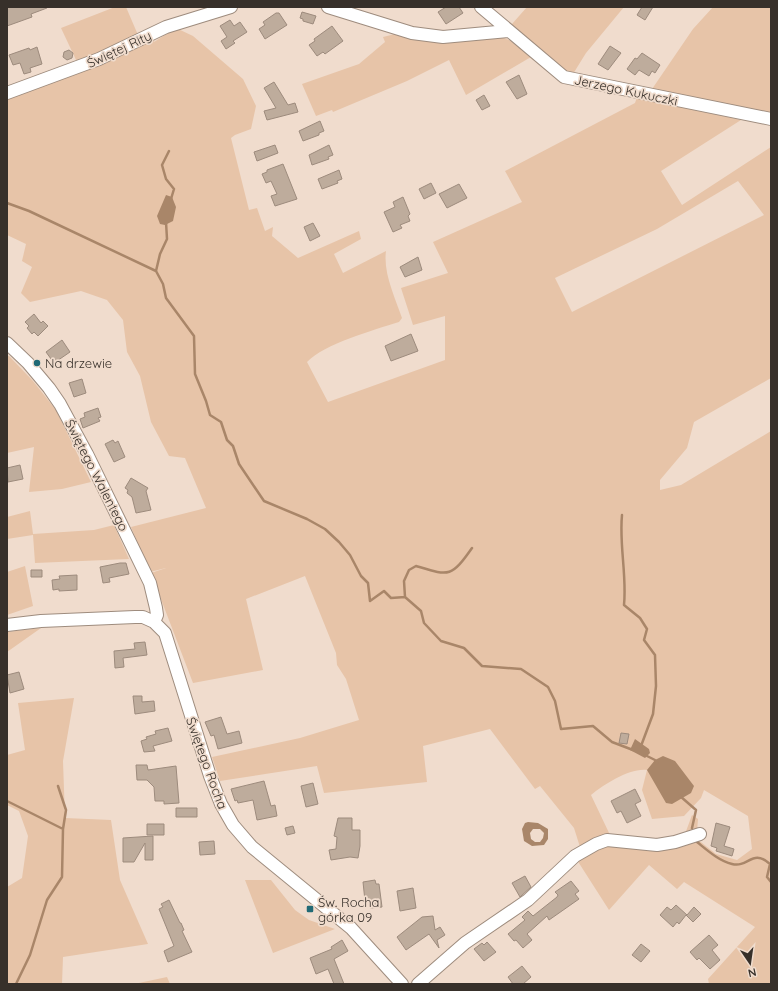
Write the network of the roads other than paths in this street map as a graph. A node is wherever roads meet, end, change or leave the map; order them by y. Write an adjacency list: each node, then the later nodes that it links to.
1 (231, 7): 5 (street, Świętej Rity)
2 (328, 7): 4 (street)
3 (480, 7): 4 (street, Jerzego Kukuczki)
4 (508, 31): 6 (street, Jerzego Kukuczki)
5 (7, 93)
6 (771, 119)
7 (7, 343): 8 (street, Świętego Walentego)
8 (154, 622): 9 (street); 11 (street, Świętego Rocha)
9 (7, 625)
10 (700, 834): 12 (street)
11 (402, 984)
12 (418, 984)

